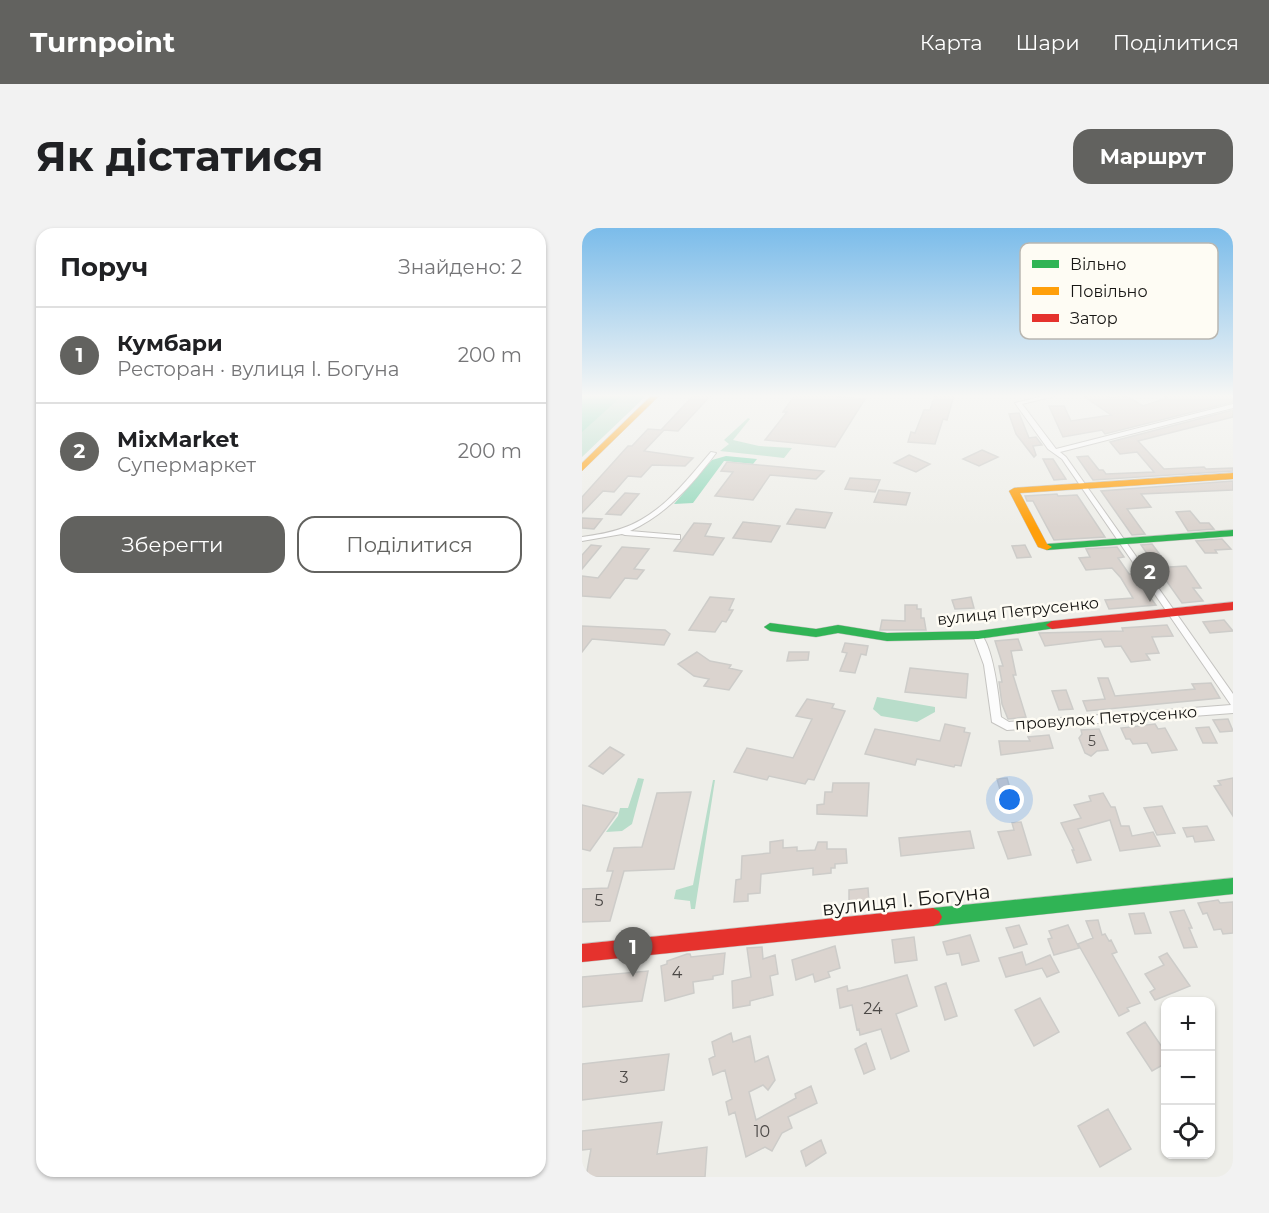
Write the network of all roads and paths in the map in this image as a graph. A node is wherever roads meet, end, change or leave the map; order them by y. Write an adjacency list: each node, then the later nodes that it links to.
1 (611, 439): 6 (street)
2 (1044, 439): 4 (street)
3 (1102, 439): 4 (street)
4 (1056, 451): 8 (street)
5 (713, 453): 9 (street)
6 (582, 468)
7 (1233, 476): 8 (street)
8 (1083, 486): 13 (street); 13 (street)
9 (622, 532): 11 (street); 12 (street)
10 (1233, 533): 13 (street)
11 (677, 537)
12 (582, 539)
13 (1123, 540): 15 (street)
14 (1233, 606): 15 (street, вулиця Петрусенко)
15 (1172, 611): 17 (street, вулиця Петрусенко); 18 (street)
16 (770, 627): 17 (street, вулиця Петрусенко)
17 (978, 634): 19 (street, провулок Петрусенко)
18 (1233, 702)
19 (1233, 709)
20 (1233, 886): 21 (street, вулиця І. Богуна)
21 (582, 953)

